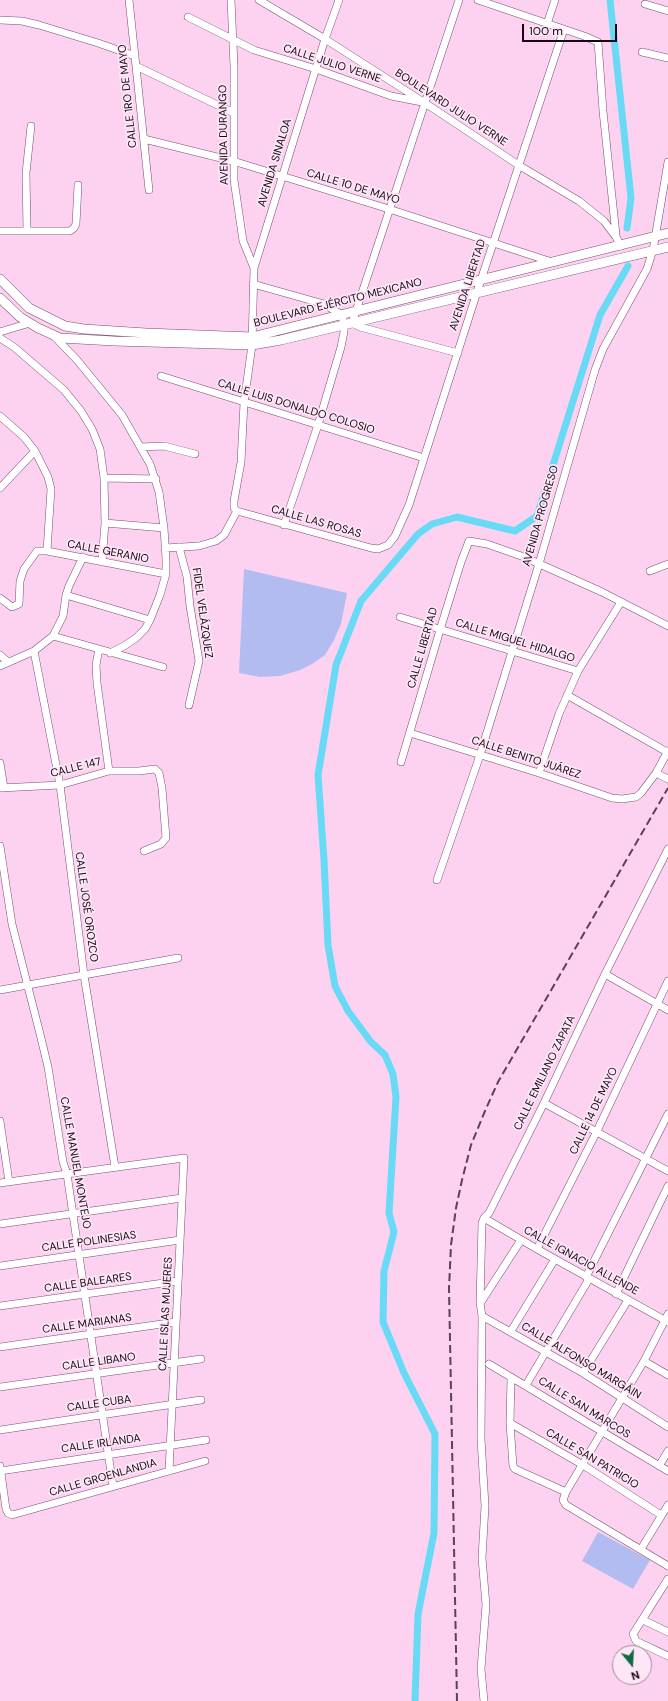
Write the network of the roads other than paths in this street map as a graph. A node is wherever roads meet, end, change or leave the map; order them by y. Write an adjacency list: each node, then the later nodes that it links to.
1 (129, 0): 17 (street, CALLE 1RO DE MAYO)
2 (231, 0): 15 (street, AVENIDA DURANGO)
3 (259, 0): 14 (street, BOULEVARD JULIO VERNE)
4 (339, 0): 14 (street, AVENIDA SINALOA)
5 (458, 0): 21 (street)
6 (478, 0): 12 (street)
7 (555, 0): 12 (street)
8 (644, 4): 9 (street)
9 (668, 11)
10 (188, 17): 15 (street, CALLE JULIO VERNE)
11 (0, 20): 17 (street)
12 (547, 24): 13 (street)
13 (564, 29): 27 (street, AVENIDA LIBERTAD); 35 (street)
14 (325, 39): 20 (street, AVENIDA SINALOA); 21 (street, BOULEVARD JULIO VERNE)
15 (233, 41): 20 (street, CALLE JULIO VERNE); 22 (street, AVENIDA DURANGO)
16 (642, 52): 18 (street)
17 (135, 56): 19 (street, CALLE 1RO DE MAYO)
18 (668, 58)
19 (136, 66): 22 (street); 24 (street, CALLE 1RO DE MAYO)
20 (316, 69): 21 (street, CALLE JULIO VERNE); 28 (street, AVENIDA SINALOA)
21 (425, 103): 27 (street, BOULEVARD JULIO VERNE); 31 (street)
22 (234, 113): 25 (street, AVENIDA DURANGO)
23 (31, 126): 32 (street)
24 (144, 139): 25 (street, CALLE 10 DE MAYO); 30 (street, CALLE 1RO DE MAYO)
25 (234, 161): 28 (street, CALLE 10 DE MAYO); 42 (street, AVENIDA DURANGO)
26 (668, 162): 36 (street, AVENIDA PROGRESO)
27 (520, 166): 35 (street, BOULEVARD JULIO VERNE); 37 (street, AVENIDA LIBERTAD)
28 (283, 177): 31 (street, CALLE 10 DE MAYO); 42 (street, AVENIDA SINALOA)
29 (78, 185): 32 (street)
30 (149, 190)
31 (389, 209): 37 (street, CALLE 10 DE MAYO); 48 (street)
32 (27, 230): 33 (street)
33 (0, 231)
34 (668, 233): 36 (main road, BOULEVARD EJÉRCITO MEXICANO)
35 (616, 237): 38 (street, BOULEVARD JULIO VERNE)
36 (652, 237): 38 (main road, BOULEVARD EJÉRCITO MEXICANO); 40 (street, AVENIDA PROGRESO)
37 (493, 243): 41 (street, CALLE 10 DE MAYO); 44 (street, AVENIDA LIBERTAD)
38 (622, 245): 41 (main road, BOULEVARD EJÉRCITO MEXICANO)
39 (668, 247): 40 (main road, BOULEVARD EJÉRCITO MEXICANO)
40 (651, 251): 46 (main road, BOULEVARD EJÉRCITO MEXICANO); 78 (street, AVENIDA PROGRESO)
41 (554, 262): 44 (main road, BOULEVARD EJÉRCITO MEXICANO)
42 (254, 268): 45 (street, AVENIDA SINALOA)
43 (0, 278): 55 (main road, BOULEVARD EJÉRCITO MEXICANO)
44 (481, 281): 46 (street, AVENIDA LIBERTAD); 48 (main road, BOULEVARD EJÉRCITO MEXICANO)
45 (253, 284): 49 (street); 55 (street, AVENIDA SINALOA)
46 (477, 292): 51 (main road, BOULEVARD EJÉRCITO MEXICANO); 56 (street, AVENIDA LIBERTAD)
47 (0, 298): 50 (main road, BOULEVARD EJÉRCITO MEXICANO)
48 (355, 312): 49 (main road, BOULEVARD EJÉRCITO MEXICANO); 51 (street)
49 (342, 315): 51 (street); 55 (main road, BOULEVARD EJÉRCITO MEXICANO)
50 (30, 323): 52 (street); 53 (main road, BOULEVARD EJÉRCITO MEXICANO)
51 (348, 324): 55 (main road, BOULEVARD EJÉRCITO MEXICANO); 56 (street); 60 (street)
52 (0, 332)
53 (53, 335): 55 (main road, BOULEVARD EJÉRCITO MEXICANO); 61 (street)
54 (0, 338): 65 (street)
55 (252, 341): 58 (street, AVENIDA SINALOA)
56 (458, 353): 64 (street, AVENIDA LIBERTAD)
57 (161, 376): 58 (street, CALLE LUIS DONALDO COLOSIO)
58 (244, 403): 60 (street, CALLE LUIS DONALDO COLOSIO); 68 (street, AVENIDA SINALOA)
59 (0, 416): 62 (street)
60 (318, 425): 64 (street, CALLE LUIS DONALDO COLOSIO); 70 (street)
61 (141, 447): 63 (street); 66 (street)
62 (35, 451): 67 (street); 75 (street)
63 (195, 454)
64 (424, 458): 72 (street, AVENIDA LIBERTAD)
65 (104, 478): 66 (street); 69 (street)
66 (156, 479): 71 (street)
67 (0, 488)
68 (237, 511): 70 (street, CALLE LAS ROSAS); 73 (street)
69 (104, 523): 71 (street); 77 (street)
70 (284, 524): 72 (street, CALLE LAS ROSAS)
71 (164, 528): 74 (street)
72 (388, 545)
73 (179, 547): 74 (street); 100 (street, FIDEL VELÁZQUEZ)
74 (165, 548): 81 (street)
75 (47, 551): 76 (street, CALLE GERANIO); 83 (street)
76 (83, 557): 77 (street, CALLE GERANIO); 82 (street)
77 (102, 562): 81 (street, CALLE GERANIO)
78 (539, 564): 84 (street); 88 (street, CALLE LIBERTAD); 91 (street, AVENIDA PROGRESO)
79 (668, 564): 80 (street)
80 (650, 571)
81 (166, 574): 86 (street)
82 (66, 595): 86 (street); 89 (street)
83 (0, 598)
84 (621, 602): 87 (street); 98 (street)
85 (400, 617): 88 (street, CALLE MIGUEL HIDALGO)
86 (150, 620): 93 (street)
87 (668, 626)
88 (440, 630): 91 (street, CALLE MIGUEL HIDALGO); 101 (street, CALLE LIBERTAD)
89 (53, 636): 90 (street); 92 (street)
90 (99, 649): 93 (street); 106 (street)
91 (511, 650): 98 (street, CALLE MIGUEL HIDALGO); 103 (street, AVENIDA PROGRESO)
92 (34, 651): 95 (street); 110 (street, CALLE JOSÉ OROZCO)
93 (110, 653): 97 (street)
94 (0, 655): 95 (street)
95 (8, 662): 96 (street)
96 (0, 666)
97 (162, 667)
98 (578, 671): 99 (street)
99 (566, 695): 102 (street); 107 (street)
100 (189, 705)
101 (410, 733): 103 (street, CALLE BENITO JUÁREZ); 104 (street, CALLE LIBERTAD)
102 (668, 752): 108 (street)
103 (480, 755): 107 (street, CALLE BENITO JUÁREZ); 115 (street, AVENIDA PROGRESO)
104 (400, 762)
105 (0, 763): 111 (street)
106 (109, 771): 110 (street, CALLE 147); 114 (street, CALLE 147)
107 (539, 773): 108 (street, CALLE BENITO JUÁREZ)
108 (656, 773): 109 (street)
109 (668, 780)
110 (60, 786): 111 (street, CALLE 147); 119 (street, CALLE JOSÉ OROZCO)
111 (2, 788)
112 (0, 846): 116 (street, CALLE MANUEL MONTEJO)
113 (668, 849): 118 (street, CALLE EMILIANO ZAPATA)
114 (144, 851)
115 (437, 880)
116 (4, 892): 121 (street, CALLE MANUEL MONTEJO)
117 (178, 958): 119 (street)
118 (605, 974): 123 (street); 125 (street, CALLE EMILIANO ZAPATA)
119 (84, 975): 121 (street); 130 (street, CALLE JOSÉ OROZCO)
120 (668, 981): 123 (street, CALLE 14 DE MAYO)
121 (29, 985): 122 (street); 132 (street, CALLE MANUEL MONTEJO)
122 (0, 990)
123 (656, 1004): 124 (street); 128 (street, CALLE 14 DE MAYO)
124 (668, 1010)
125 (544, 1103): 128 (street); 138 (street, CALLE EMILIANO ZAPATA)
126 (668, 1114): 129 (street)
127 (0, 1121): 133 (street)
128 (597, 1131): 129 (street); 142 (street, CALLE 14 DE MAYO)
129 (646, 1158): 131 (street); 146 (street)
130 (114, 1167): 132 (street); 136 (street, CALLE ISLAS MUJERES)
131 (668, 1171)
132 (67, 1174): 133 (street); 137 (street, CALLE MANUEL MONTEJO)
133 (9, 1182): 134 (street)
134 (0, 1183)
135 (668, 1186): 149 (street)
136 (182, 1198): 137 (street); 140 (street, CALLE ISLAS MUJERES)
137 (73, 1213): 139 (street); 143 (street, CALLE MANUEL MONTEJO)
138 (484, 1218): 141 (street, CALLE IGNACIO ALLENDE); 151 (street, CALLE EMILIANO ZAPATA)
139 (0, 1224)
140 (180, 1240): 143 (street, CALLE POLINESIAS); 147 (street, CALLE ISLAS MUJERES)
141 (521, 1240): 142 (street, CALLE IGNACIO ALLENDE); 151 (street)
142 (537, 1249): 144 (street, CALLE IGNACIO ALLENDE)
143 (79, 1254): 145 (street, CALLE POLINESIAS); 148 (street, CALLE MANUEL MONTEJO)
144 (555, 1259): 146 (street, CALLE IGNACIO ALLENDE); 156 (street)
145 (0, 1266)
146 (588, 1278): 149 (street, CALLE IGNACIO ALLENDE); 159 (street)
147 (178, 1281): 148 (street, CALLE BALEARES); 155 (street, CALLE ISLAS MUJERES)
148 (85, 1294): 152 (street, CALLE BALEARES); 157 (street, CALLE MANUEL MONTEJO)
149 (616, 1294): 150 (street, CALLE IGNACIO ALLENDE)
150 (628, 1300): 154 (street, CALLE IGNACIO ALLENDE); 165 (street)
151 (480, 1303): 153 (street, CALLE EMILIANO ZAPATA)
152 (0, 1306)
153 (482, 1316): 156 (street, CALLE ALFONSO MARGÁIN); 198 (street, CALLE EMILIANO ZAPATA)
154 (667, 1319): 161 (street)
155 (176, 1322): 157 (street, CALLE MARIANAS); 162 (street, CALLE ISLAS MUJERES)
156 (511, 1331): 159 (street, CALLE ALFONSO MARGÁIN)
157 (91, 1334): 158 (street, CALLE MARIANAS); 164 (street, CALLE MANUEL MONTEJO)
158 (0, 1347)
159 (546, 1353): 165 (street, CALLE ALFONSO MARGÁIN); 168 (street)
160 (201, 1359): 162 (street, CALLE LIBANO)
161 (644, 1361): 166 (street); 170 (street)
162 (174, 1362): 164 (street, CALLE LIBANO); 172 (street, CALLE ISLAS MUJERES)
163 (489, 1364): 167 (street, CALLE SAN MARCOS)
164 (97, 1373): 169 (street, CALLE LIBANO); 173 (street, CALLE MANUEL MONTEJO)
165 (583, 1374): 170 (street, CALLE ALFONSO MARGÁIN)
166 (668, 1375)
167 (511, 1377): 168 (street, CALLE SAN MARCOS); 174 (street)
168 (526, 1385): 177 (street, CALLE SAN MARCOS)
169 (0, 1387)
170 (622, 1399): 175 (street, CALLE ALFONSO MARGÁIN); 177 (street)
171 (201, 1400): 172 (street, CALLE CUBA)
172 (172, 1405): 173 (street, CALLE CUBA); 179 (street, CALLE ISLAS MUJERES)
173 (103, 1415): 176 (street, CALLE CUBA); 181 (street, CALLE MANUEL MONTEJO)
174 (510, 1423): 183 (street, CALLE SAN PATRICIO); 189 (street)
175 (668, 1427)
176 (0, 1430)
177 (601, 1432): 183 (street); 184 (street, CALLE SAN MARCOS)
178 (206, 1440): 179 (street, CALLE IRLANDA)
179 (170, 1445): 181 (street, CALLE IRLANDA); 186 (street, CALLE ISLAS MUJERES)
180 (668, 1451): 184 (street)
181 (109, 1454): 185 (street, CALLE IRLANDA); 188 (street, CALLE MANUEL MONTEJO)
182 (205, 1461): 186 (street, CALLE GROENLANDIA)
183 (583, 1465): 189 (street); 191 (street, CALLE SAN PATRICIO)
184 (659, 1466): 187 (street, CALLE SAN MARCOS)
185 (0, 1469): 188 (street, CALLE GROENLANDIA)
186 (169, 1471): 188 (street, CALLE GROENLANDIA)
187 (668, 1471)
188 (113, 1486)
189 (565, 1495): 192 (street)
190 (668, 1505): 191 (street)
191 (661, 1515): 192 (street)
192 (641, 1549): 193 (street)
193 (668, 1566)
194 (668, 1579): 195 (street)
195 (643, 1620): 196 (street); 197 (street)
196 (668, 1632)
197 (668, 1656)
198 (484, 1701)

